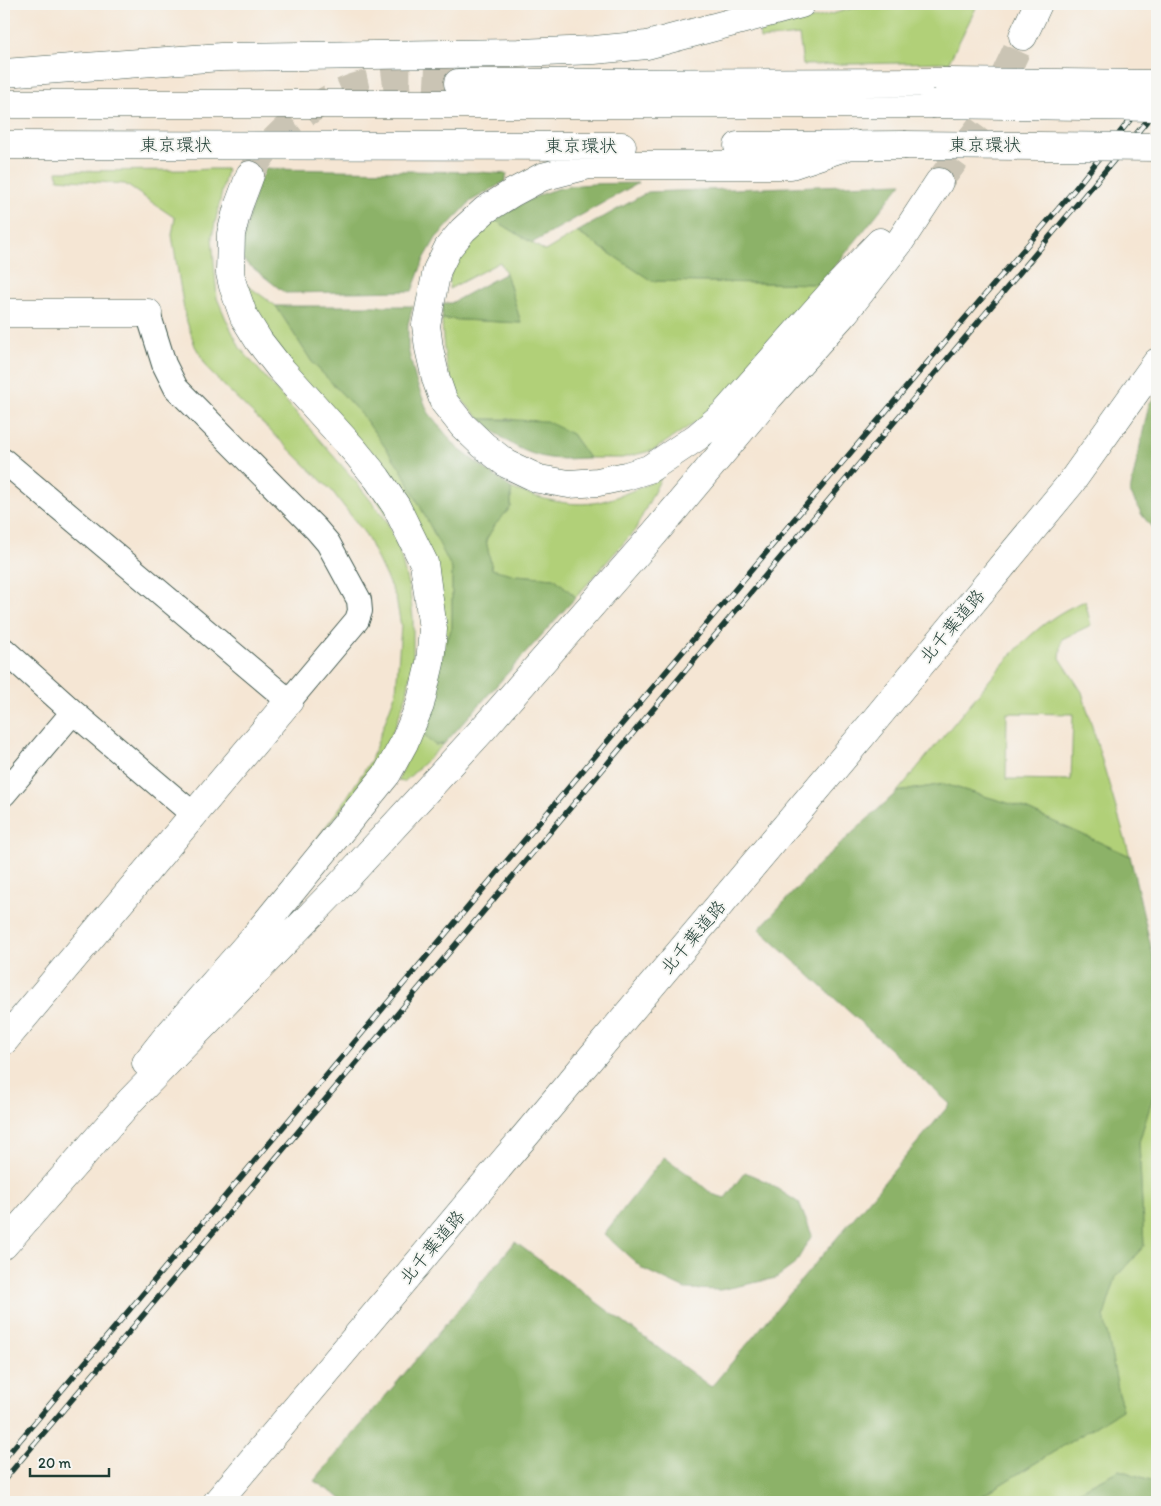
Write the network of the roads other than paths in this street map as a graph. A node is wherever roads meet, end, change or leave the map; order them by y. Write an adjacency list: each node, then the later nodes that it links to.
1 (801, 4): 4 (main road)
2 (1038, 4): 3 (main road)
3 (1023, 36)
4 (4, 73)
5 (458, 83): 6 (main road, bridge)
6 (1157, 84)
7 (4, 104): 8 (main road, bridge)
8 (1157, 107)
9 (854, 144): 10 (main road, 東京環状); 11 (main road, 東京環状, bridge); 23 (main road)
10 (4, 145)
11 (1157, 147)
12 (250, 175): 23 (main road)
13 (4, 313): 14 (main road)
14 (148, 313): 18 (street)
15 (1157, 362): 25 (main road, 北千葉道路)
16 (4, 461): 18 (street)
17 (4, 650): 19 (street)
18 (289, 701): 21 (main road)
19 (73, 712): 20 (street); 21 (street)
20 (4, 794)
21 (194, 814): 22 (main road)
22 (4, 1041)
23 (49, 1192): 24 (main road)
24 (4, 1245)
25 (217, 1502)

